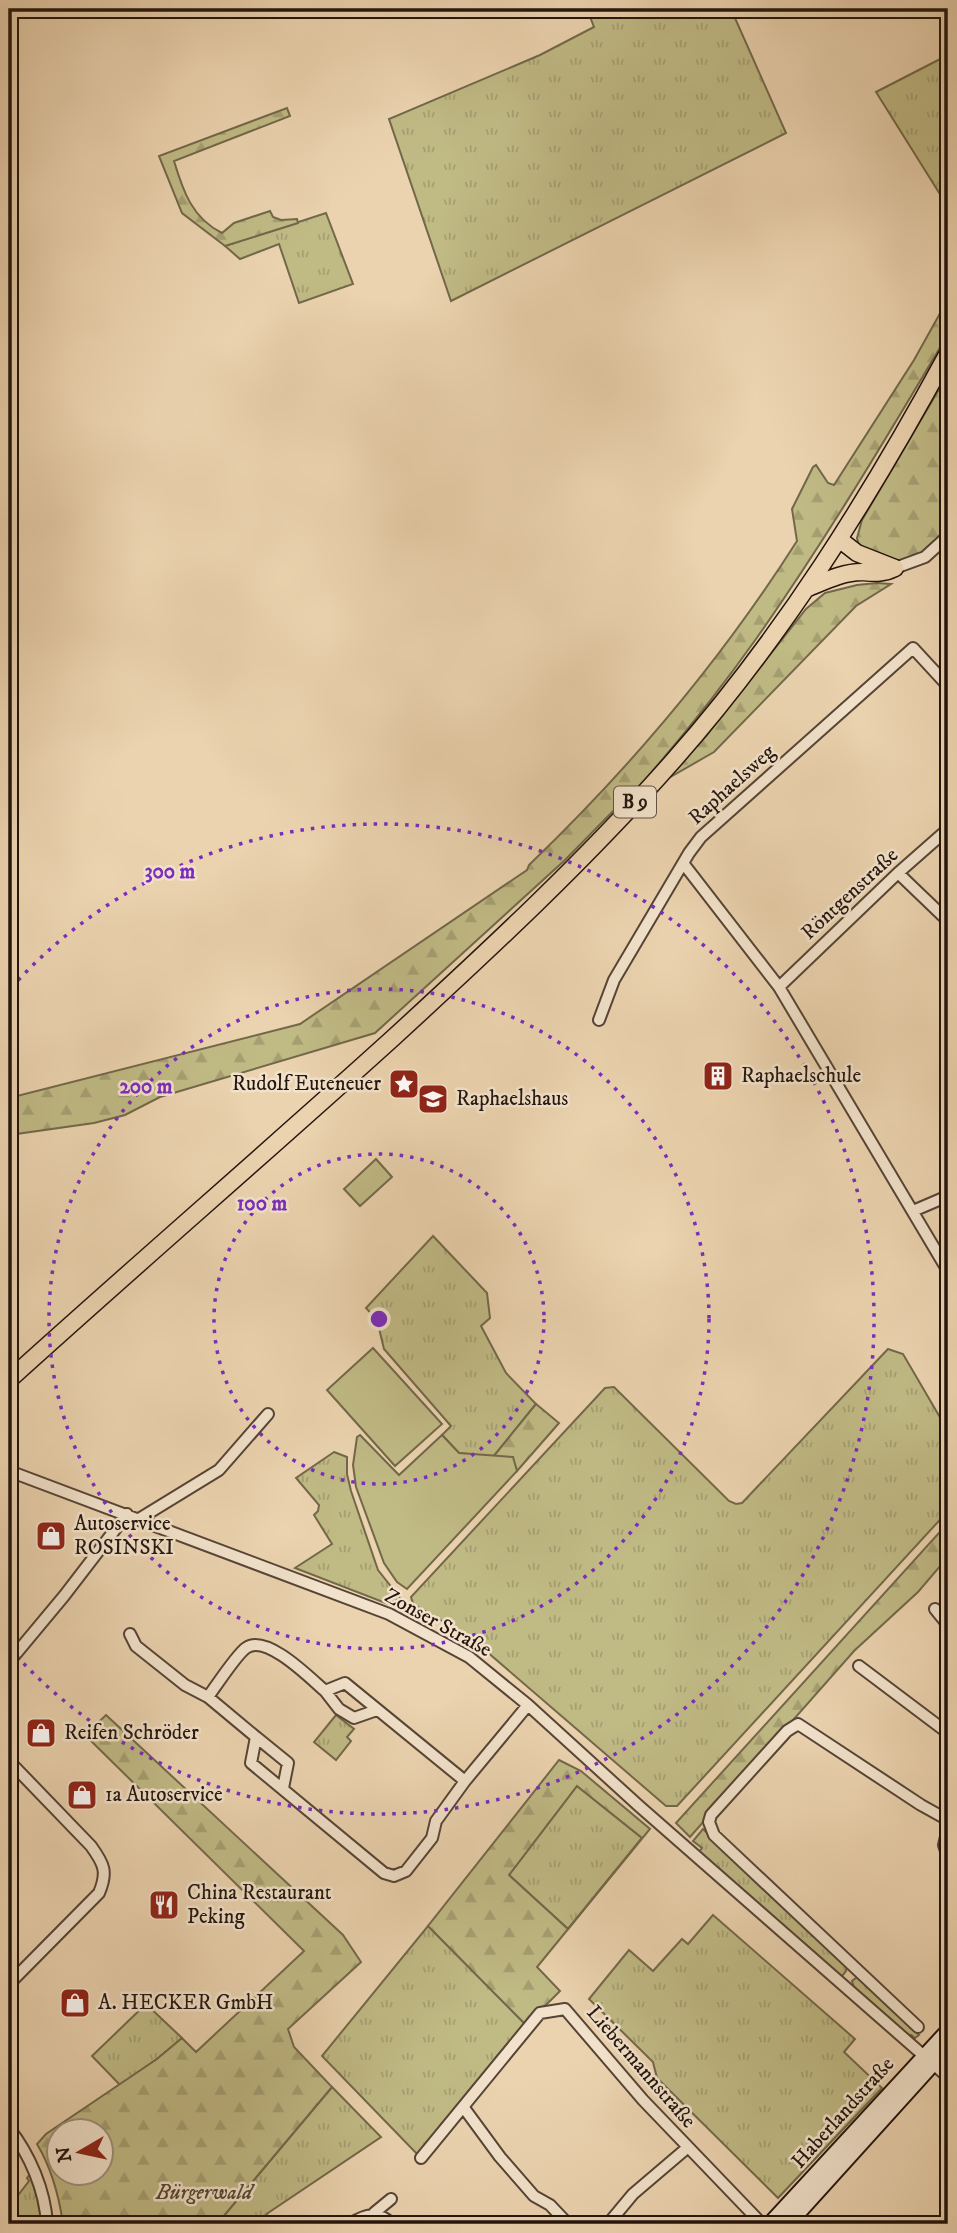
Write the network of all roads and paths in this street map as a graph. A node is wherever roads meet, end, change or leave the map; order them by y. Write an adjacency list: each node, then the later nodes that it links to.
1 (948, 353): 3 (main road, B 9)
2 (948, 536): 4 (street)
3 (835, 545): 4 (main road); 5 (main road); 6 (main road, B 9)
4 (895, 569): 5 (main road)
5 (862, 572): 6 (main road)
6 (808, 588): 17 (main road, B 9)
7 (948, 685): 9 (street, Raphaelsweg)
8 (948, 830): 10 (street, Röntgenstraße)
9 (683, 863): 12 (street); 13 (street, Raphaelsweg)
10 (898, 873): 11 (street); 12 (street, Röntgenstraße)
11 (948, 921)
12 (779, 987): 15 (street)
13 (599, 1020)
14 (948, 1196): 15 (street)
15 (913, 1211): 16 (street)
16 (948, 1271)
17 (9, 1380)
18 (268, 1414): 21 (street)
19 (9, 1471): 20 (street, Zonser Straße)
20 (127, 1514): 21 (street, Zonser Straße); 25 (street)
21 (139, 1519): 29 (street, Zonser Straße)
22 (935, 1609): 23 (street)
23 (948, 1625)
24 (131, 1634): 28 (street)
25 (9, 1662)
26 (859, 1666): 31 (street)
27 (325, 1691): 28 (street); 30 (street); 30 (street)
28 (208, 1697): 32 (street)
29 (528, 1704): 34 (street); 40 (street, Zonser Straße)
30 (377, 1710): 34 (street)
31 (948, 1733)
32 (256, 1737): 35 (street); 35 (street)
33 (9, 1761): 41 (street)
34 (464, 1781): 35 (street)
35 (283, 1788)
36 (948, 1820): 39 (street)
37 (948, 1829): 38 (street)
38 (948, 1857)
39 (854, 1967): 40 (street); 42 (street)
40 (841, 1982): 45 (street, Zonser Straße)
41 (9, 1984)
42 (918, 2027)
43 (948, 2031): 45 (street, Haberlandstraße)
44 (948, 2047): 45 (street, Haberlandstraße)
45 (928, 2060): 46 (street, Zonser Straße); 59 (street, Haberlandstraße); 60 (street, Haberlandstraße)
46 (948, 2077)
47 (464, 2108): 49 (street, Liebermannstraße); 50 (street); 56 (street)
48 (9, 2128): 53 (street)
49 (687, 2148): 57 (street); 58 (street, Liebermannstraße)
50 (421, 2158)
51 (391, 2199): 52 (street)
52 (374, 2213): 54 (street); 55 (street)
53 (47, 2224)
54 (350, 2224)
55 (392, 2224)
56 (568, 2224)
57 (608, 2224)
58 (762, 2224)
59 (770, 2224)
60 (788, 2224)

